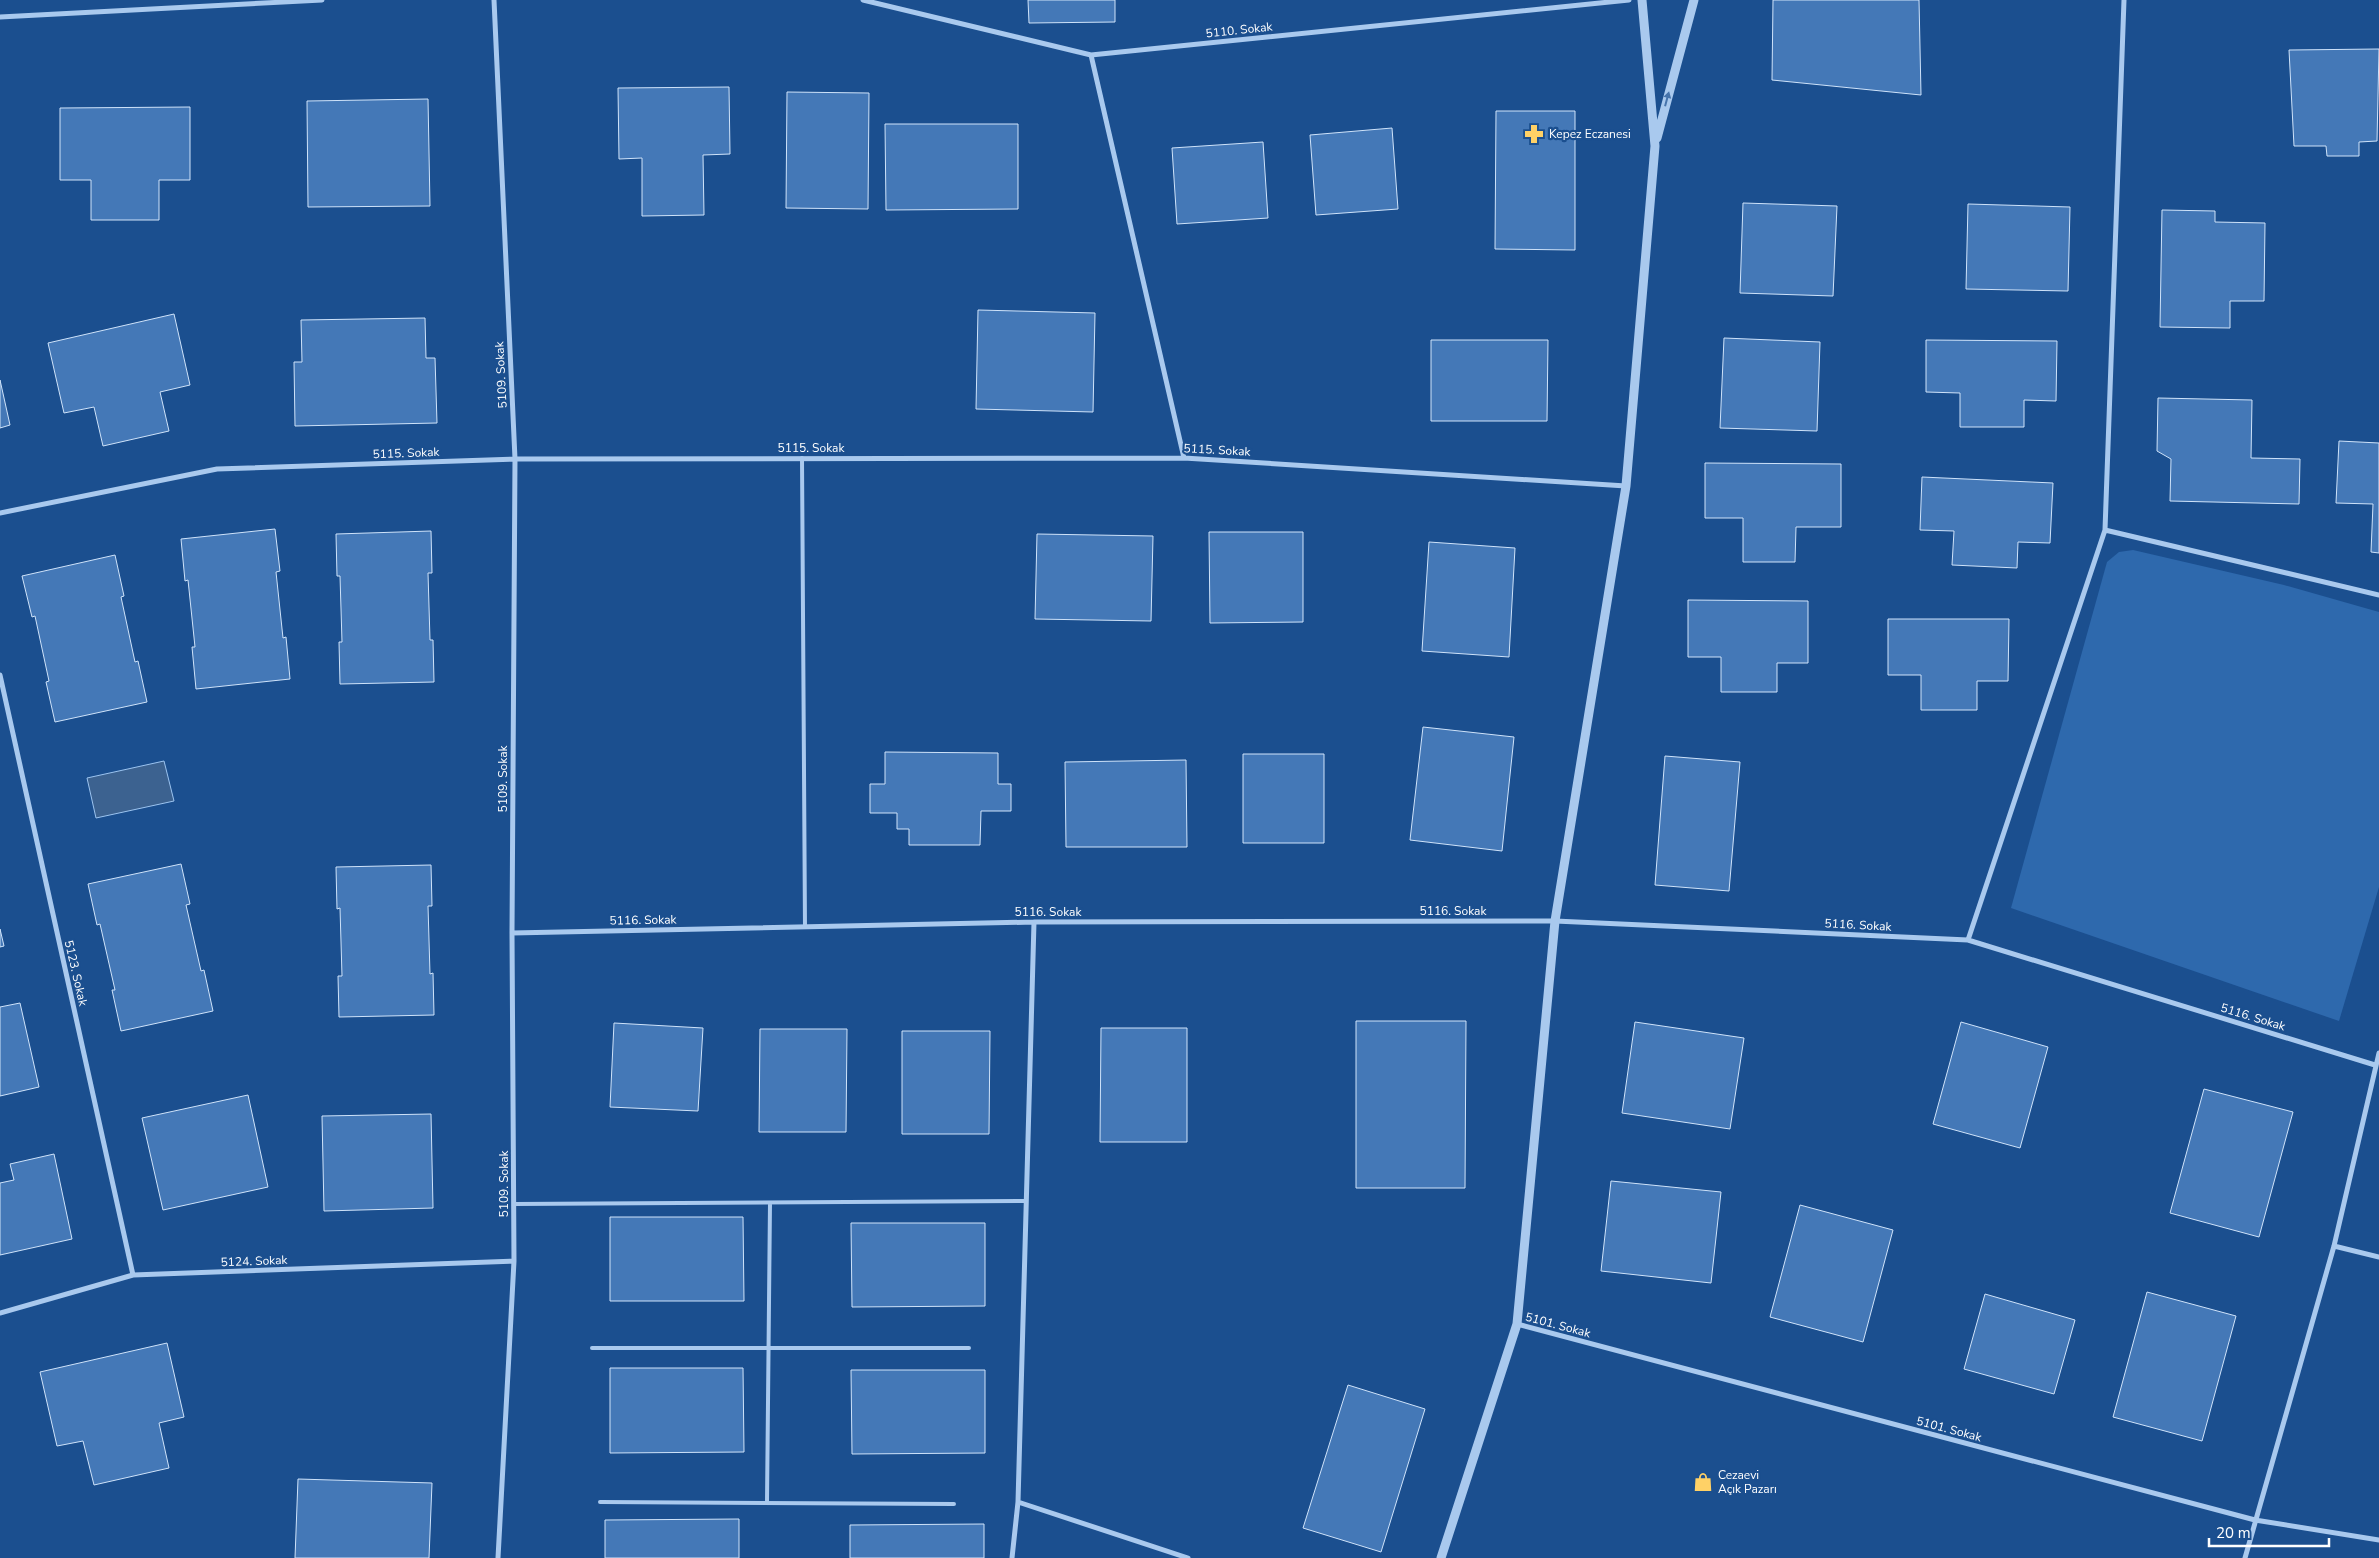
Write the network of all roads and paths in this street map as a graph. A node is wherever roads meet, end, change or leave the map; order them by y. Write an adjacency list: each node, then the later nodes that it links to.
1 (322, 0): 8 (street)
2 (494, 0): 13 (street, 5109. Sokak)
3 (863, 0): 9 (street, 5110. Sokak)
4 (1630, 0): 9 (street, 5110. Sokak)
5 (1642, 0): 10 (street)
6 (1694, 0): 10 (street, one-way to 6)
7 (2124, 0): 16 (street)
8 (0, 17)
9 (1092, 55): 12 (street)
10 (1655, 146): 14 (street)
11 (802, 458): 12 (street, 5115. Sokak); 13 (street, 5115. Sokak); 21 (lane)
12 (1184, 458): 14 (street, 5115. Sokak)
13 (515, 459): 15 (street, 5115. Sokak); 22 (street, 5109. Sokak)
14 (1626, 486): 19 (street)
15 (0, 513)
16 (2106, 530): 17 (street); 23 (street)
17 (2379, 594)
18 (0, 675): 32 (street, 5123. Sokak)
19 (1555, 921): 20 (street, 5116. Sokak); 23 (street, 5116. Sokak); 34 (street)
20 (1034, 922): 21 (street, 5116. Sokak); 26 (street)
21 (805, 927): 22 (street, 5116. Sokak)
22 (512, 933): 28 (street, 5109. Sokak)
23 (1968, 940): 25 (street, 5116. Sokak)
24 (2379, 1053): 25 (street)
25 (2375, 1065): 29 (street)
26 (1026, 1202): 27 (lane); 40 (street)
27 (770, 1203): 28 (lane); 36 (lane)
28 (514, 1204): 31 (street, 5109. Sokak)
29 (2334, 1246): 30 (street); 42 (street)
30 (2379, 1257)
31 (514, 1261): 32 (street, 5124. Sokak); 44 (street, 5109. Sokak)
32 (133, 1275): 33 (street, 5124. Sokak)
33 (0, 1313)
34 (1517, 1324): 42 (street, 5101. Sokak); 47 (street)
35 (592, 1348): 36 (lane)
36 (769, 1348): 37 (lane); 39 (lane)
37 (969, 1348)
38 (600, 1502): 39 (lane)
39 (767, 1502): 41 (lane)
40 (1018, 1502): 45 (street); 46 (street)
41 (954, 1504)
42 (2255, 1520): 43 (street, 5101. Sokak); 48 (street)
43 (2379, 1540)
44 (498, 1558)
45 (1012, 1558)
46 (1188, 1558)
47 (1441, 1558)
48 (2245, 1558)

